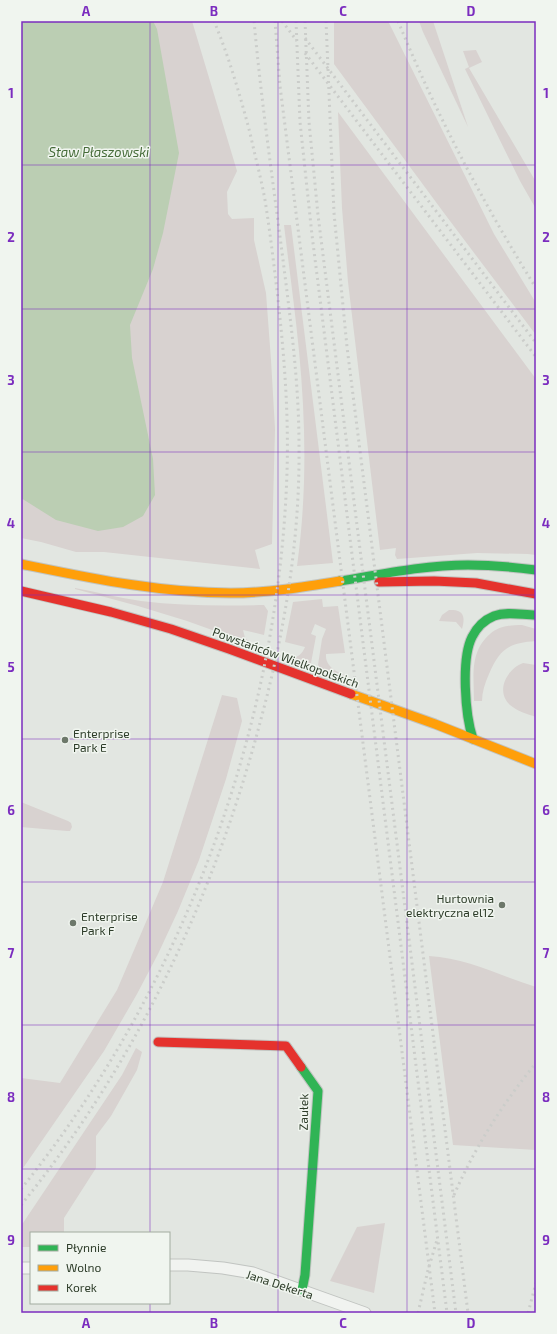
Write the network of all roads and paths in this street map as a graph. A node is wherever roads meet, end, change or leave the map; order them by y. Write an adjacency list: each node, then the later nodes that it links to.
1 (21, 564): 3 (main road)
2 (536, 570): 3 (main road)
3 (338, 581): 5 (main road)
4 (21, 591): 7 (main road, Powstańców Wielkopolskich)
5 (536, 594)
6 (536, 615): 7 (main road)
7 (473, 739): 8 (main road, Powstańców Wielkopolskich)
8 (536, 764)
9 (158, 1042): 11 (main road, Zaułek)
10 (170, 1264): 11 (street, Jana Dekerta)
11 (302, 1290): 12 (street, Jana Dekerta)
12 (365, 1313)

